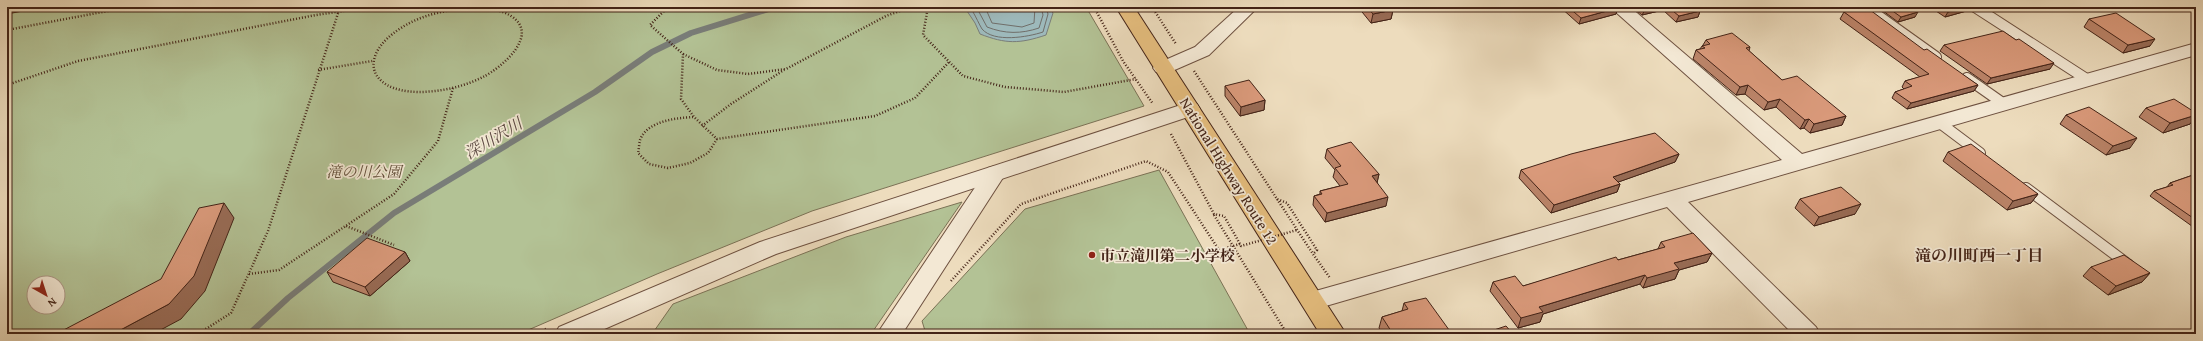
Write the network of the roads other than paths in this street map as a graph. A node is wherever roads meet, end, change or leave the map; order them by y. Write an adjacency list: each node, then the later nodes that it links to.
1 (1125, 7): 8 (highway, National Highway Route 12)
2 (1249, 7): 8 (street)
3 (1619, 7): 15 (street)
4 (1866, 7): 7 (lane)
5 (1975, 7): 10 (lane)
6 (2196, 50): 10 (street)
7 (1941, 60)
8 (1163, 68): 12 (highway, National Highway Route 12)
9 (1960, 73): 11 (lane)
10 (2088, 80): 11 (street)
11 (2004, 104): 13 (street)
12 (1190, 109): 16 (street); 20 (highway, National Highway Route 12)
13 (1940, 123): 14 (lane); 15 (street)
14 (1991, 161)
15 (1800, 163): 18 (street)
16 (995, 173): 21 (street); 22 (street)
17 (2017, 180): 19 (lane)
18 (1672, 199): 20 (street); 24 (street)
19 (2138, 272)
20 (1312, 301): 23 (highway, National Highway Route 12)
21 (568, 334)
22 (889, 334)
23 (1333, 334)
24 (1808, 334)

